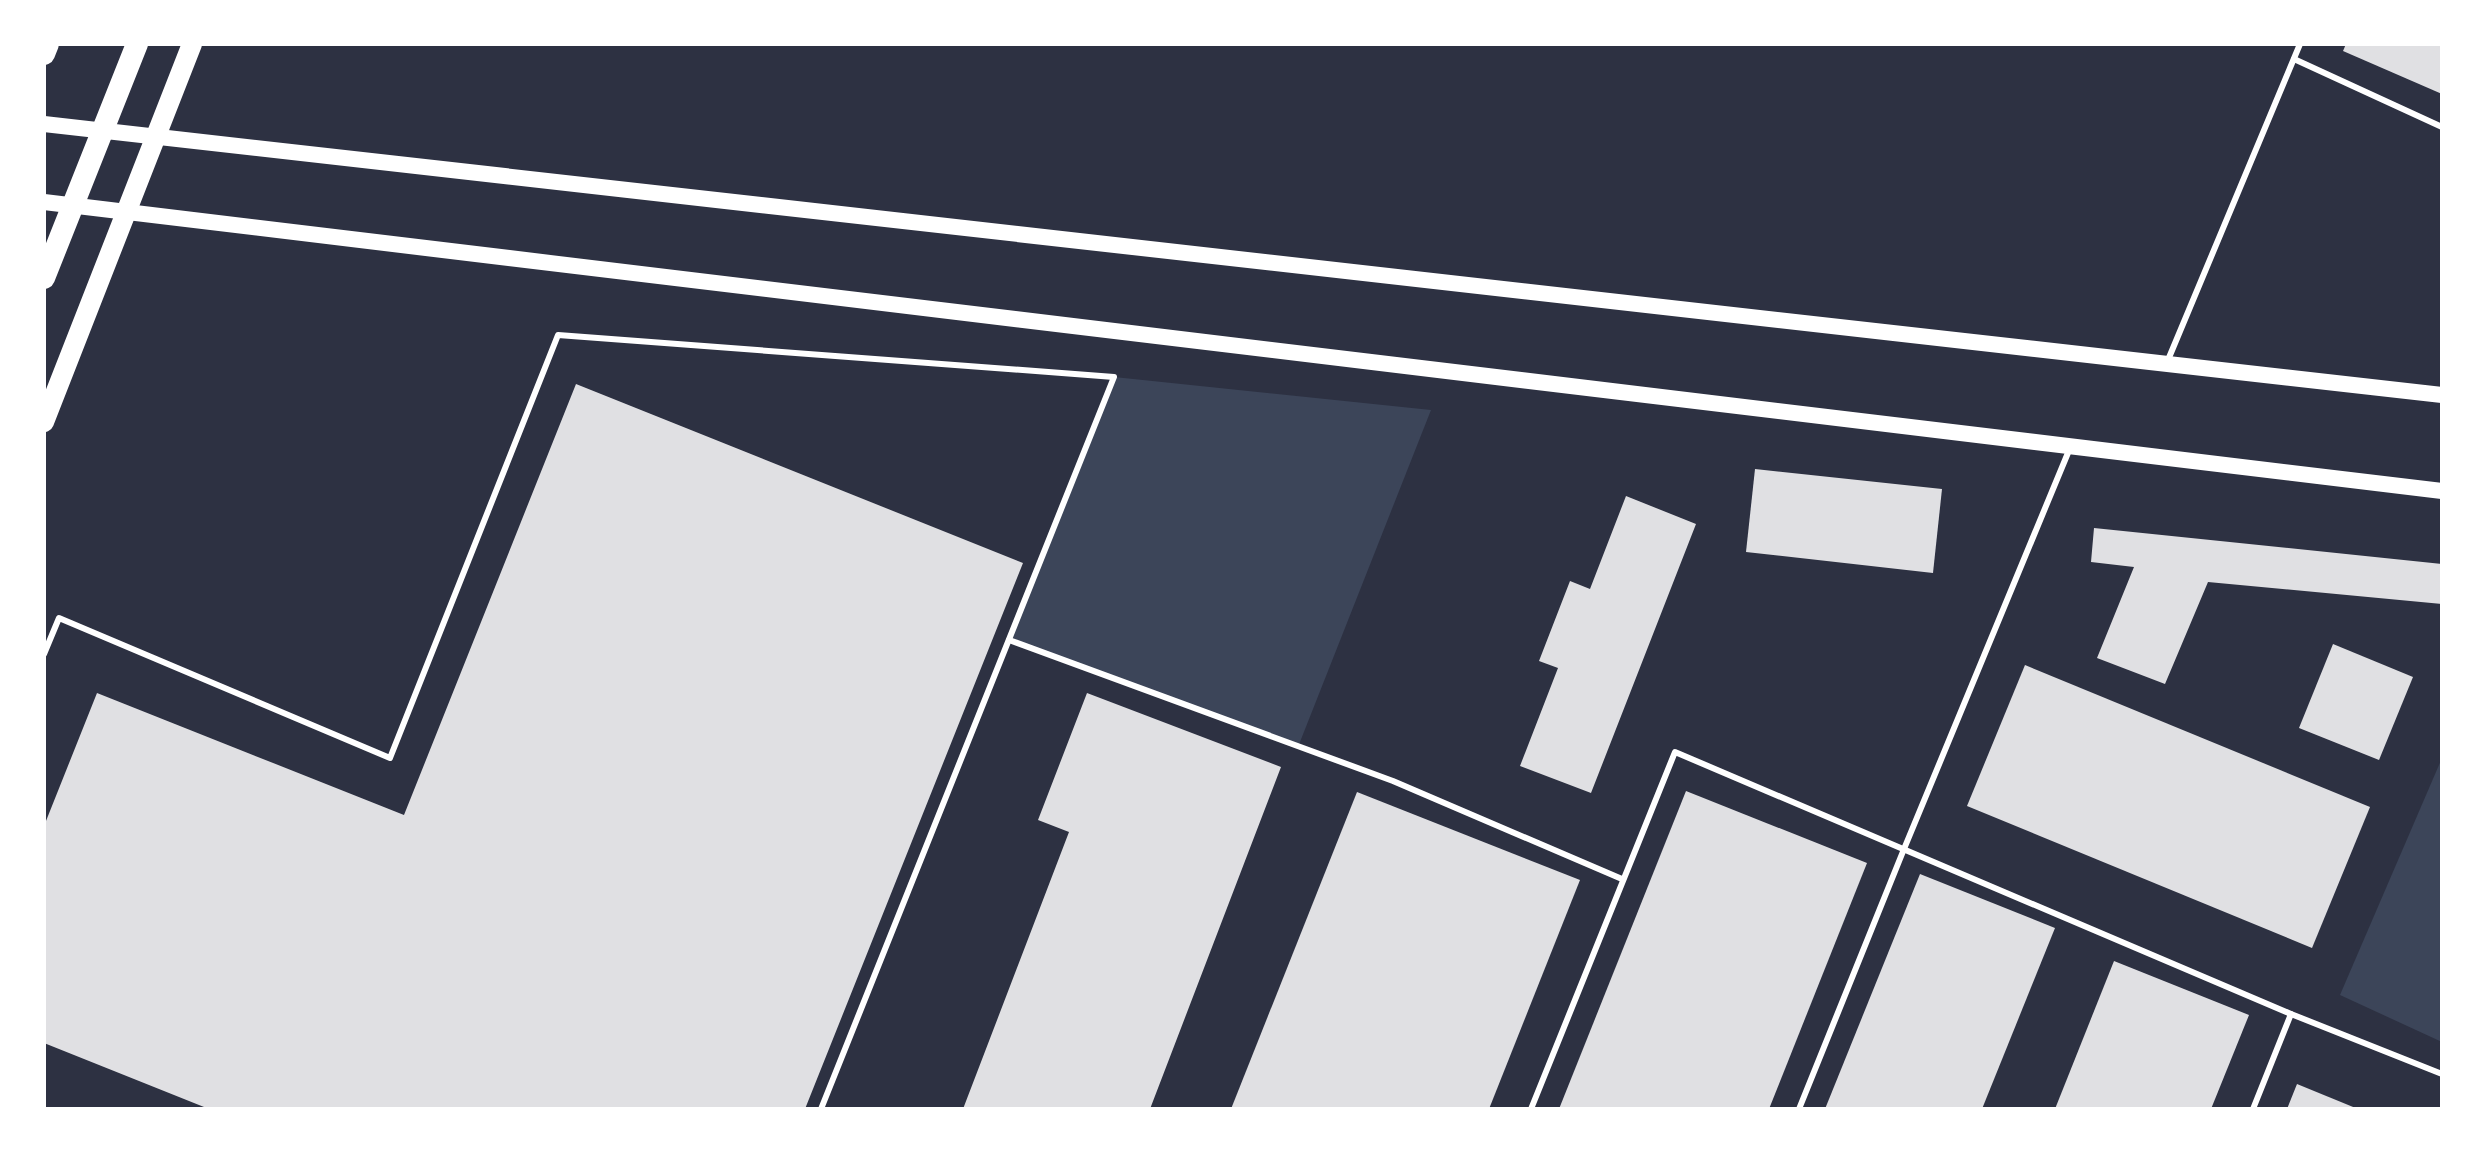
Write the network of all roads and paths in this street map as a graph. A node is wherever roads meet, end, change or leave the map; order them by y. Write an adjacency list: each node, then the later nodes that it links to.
1 (48, 44): 5 (highway)
2 (137, 44): 12 (highway)
3 (192, 44): 9 (main road)
4 (2300, 44): 6 (lane)
5 (44, 54)
6 (2294, 59): 8 (lane); 13 (lane)
7 (44, 124): 9 (main road)
8 (2442, 127)
9 (154, 138): 11 (main road); 13 (main road)
10 (44, 202): 11 (main road)
11 (127, 212): 15 (main road); 16 (main road)
12 (44, 278)
13 (2167, 364): 14 (main road)
14 (2442, 395)
15 (44, 422)
16 (2071, 445): 17 (main road); 20 (lane)
17 (2442, 491)
18 (1009, 640): 19 (lane); 21 (lane); 24 (lane)
19 (44, 654)
20 (1904, 849): 21 (lane); 22 (lane); 26 (lane)
21 (1622, 879): 25 (lane)
22 (2291, 1014): 23 (lane); 27 (lane)
23 (2442, 1074)
24 (821, 1109)
25 (1531, 1109)
26 (1799, 1109)
27 (2253, 1109)

